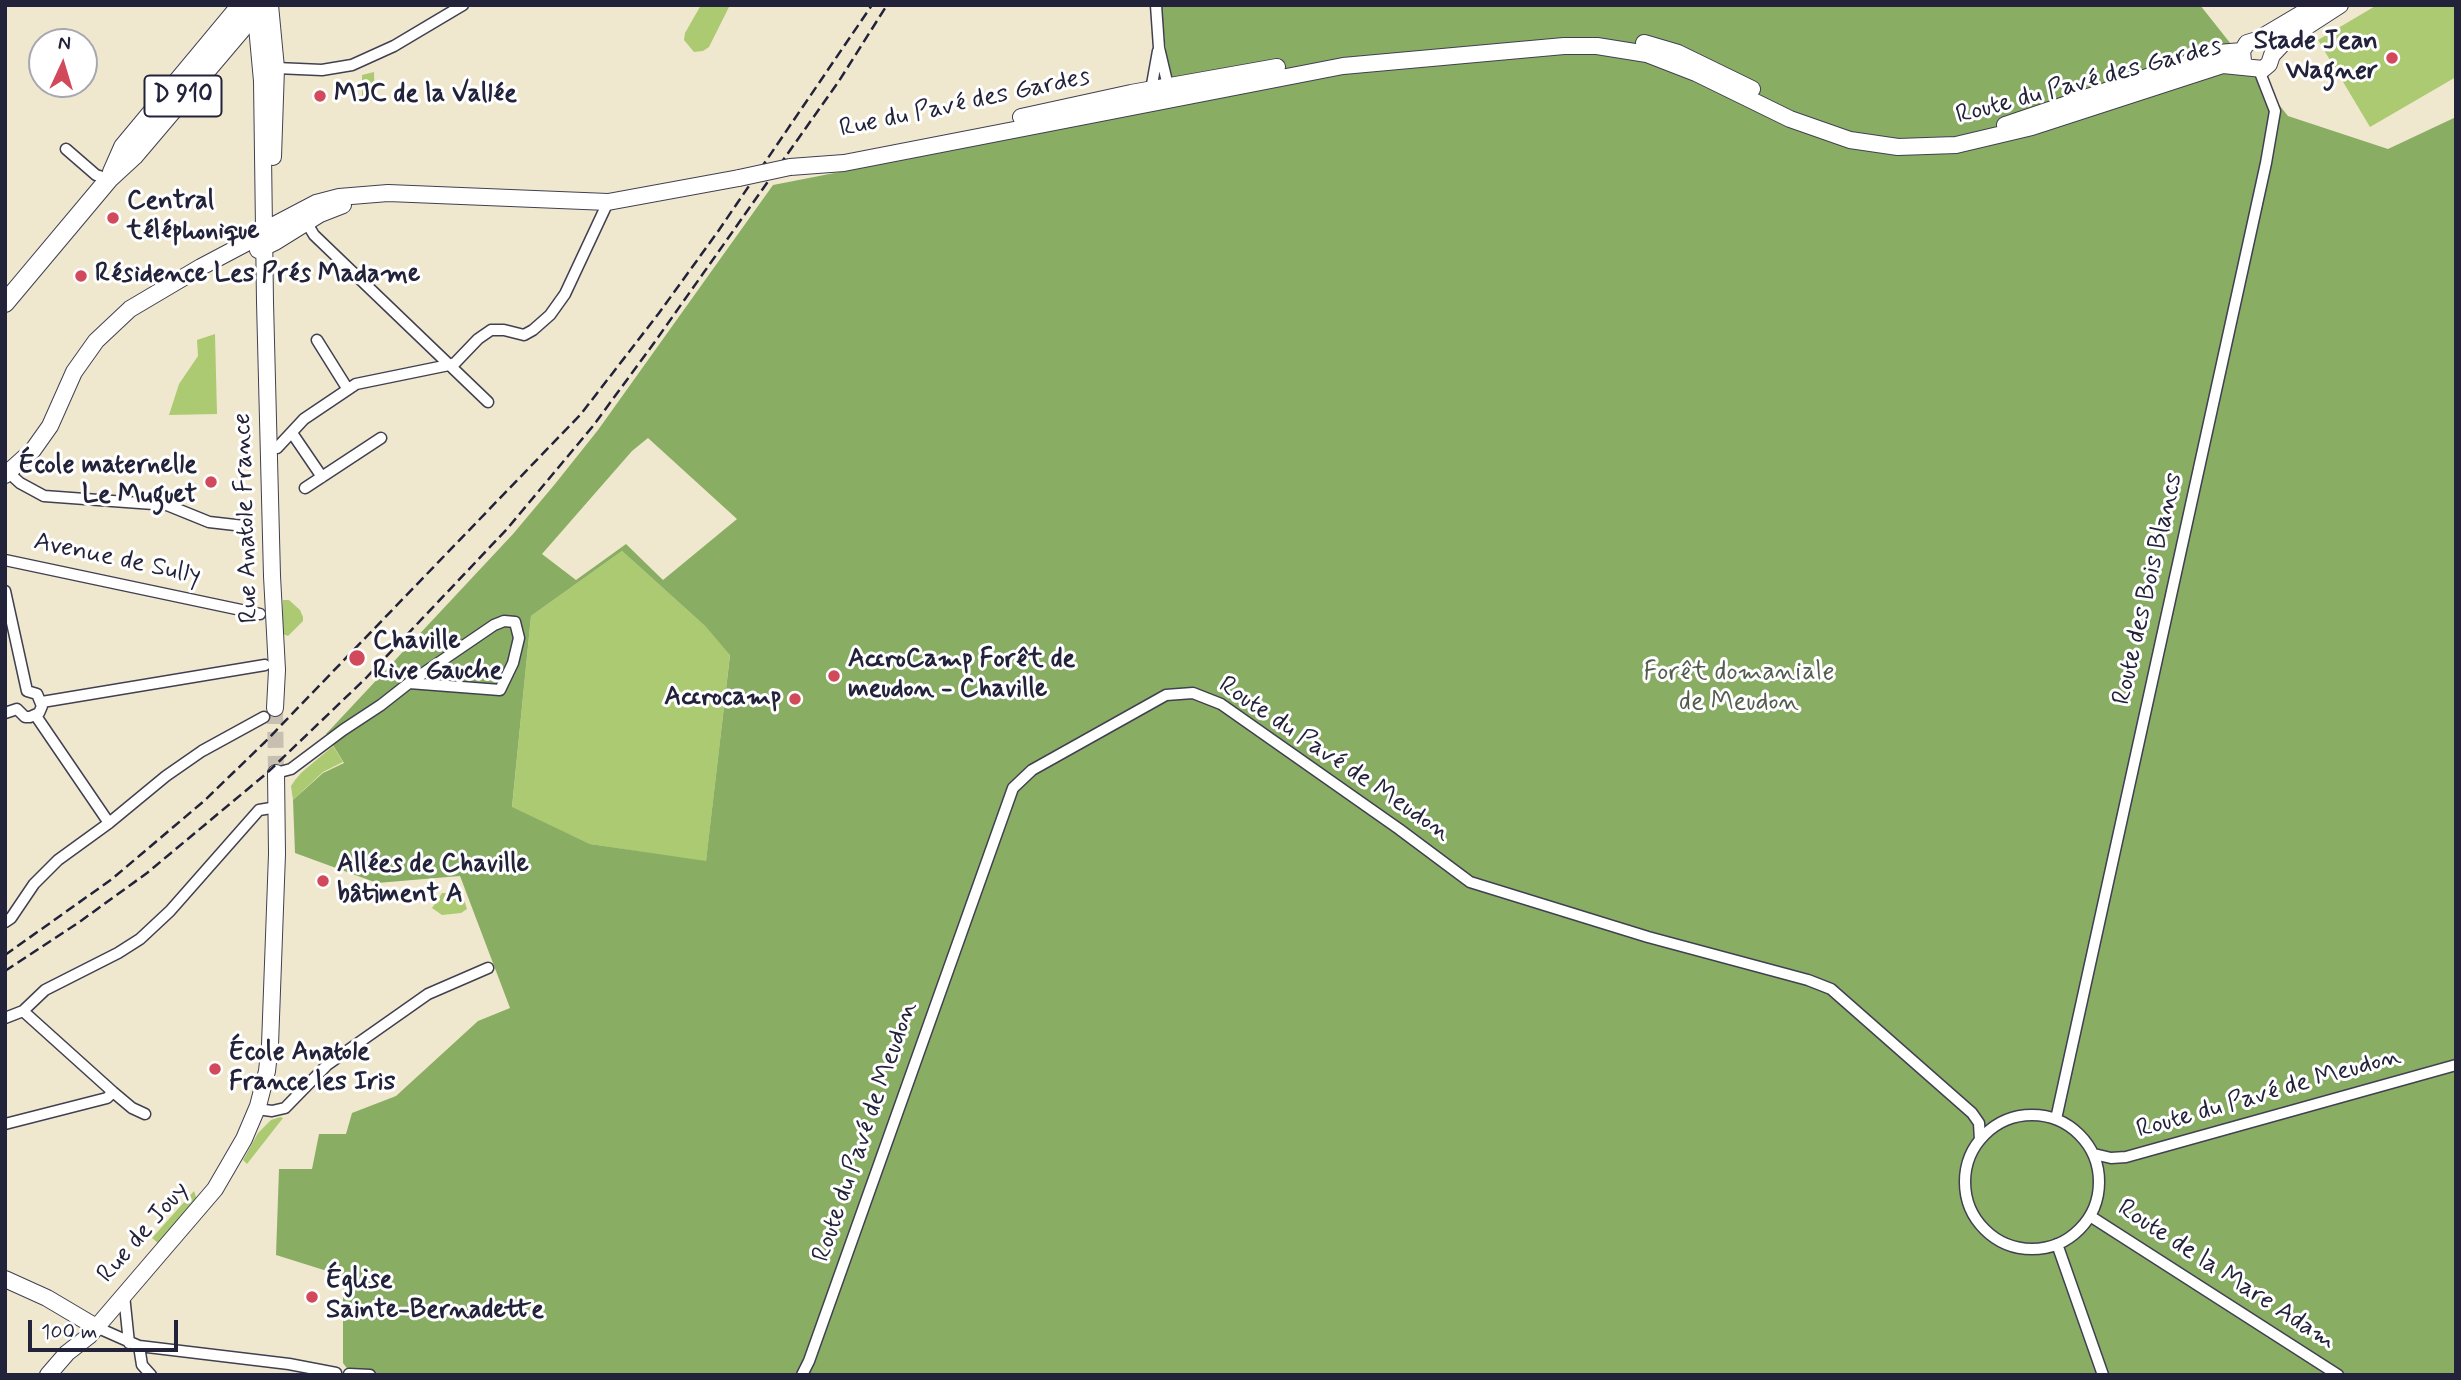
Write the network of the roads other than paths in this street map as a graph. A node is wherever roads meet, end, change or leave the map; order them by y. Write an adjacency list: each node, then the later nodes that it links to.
1 (463, 5): 10 (street)
2 (2316, 5): 6 (main road, Route du Pavé des Gardes)
3 (2340, 5): 8 (main road, Route du Pavé des Gardes)
4 (1155, 6): 7 (street)
5 (257, 7): 10 (main road, Rue Anatole France); 11 (main road, Rue Anatole France); 15 (main road, D 910)
6 (2257, 40): 8 (main road, Route du Pavé des Gardes); 9 (main road, Route du Pavé des Gardes)
7 (1159, 48): 12 (street); 13 (street)
8 (2272, 55): 9 (main road, Route du Pavé des Gardes)
9 (2249, 62): 12 (main road, Route du Pavé des Gardes); 51 (street, Route des Bois Blancs)
10 (276, 68): 11 (street); 18 (main road, Rue Anatole France)
11 (262, 81): 18 (main road, Rue Anatole France)
12 (1169, 93): 13 (main road, Rue du Pavé des Gardes)
13 (1152, 96): 16 (main road, Rue du Pavé des Gardes, bridge)
14 (66, 149): 15 (street)
15 (109, 178): 19 (main road, D 910)
16 (608, 202): 17 (main road, Rue du Pavé des Gardes); 21 (street)
17 (303, 216): 18 (main road, Rue du Pavé des Gardes); 21 (street)
18 (270, 237): 26 (main road, Rue Anatole France); 27 (main road, Rue du Pavé des Gardes)
19 (5, 303)
20 (317, 340): 22 (street)
21 (449, 365): 22 (street); 23 (street)
22 (347, 388): 24 (street)
23 (488, 402)
24 (292, 433): 26 (street); 28 (street)
25 (381, 438): 28 (street)
26 (269, 448): 37 (main road, Rue Anatole France)
27 (7, 474): 30 (street)
28 (322, 477): 29 (street)
29 (305, 488)
30 (244, 526)
31 (5, 560): 33 (street, Avenue de Sully)
32 (5, 591): 36 (street)
33 (260, 614)
34 (265, 665): 36 (street)
35 (409, 683): 35 (street); 40 (street)
36 (42, 702): 39 (street)
37 (270, 712): 42 (street)
38 (5, 713): 39 (street)
39 (36, 716): 42 (street)
40 (276, 773): 41 (main road)
41 (276, 807): 45 (street); 49 (main road)
42 (109, 823): 43 (street)
43 (5, 922)
44 (488, 968): 49 (street)
45 (23, 1012): 46 (street); 48 (street)
46 (5, 1018)
47 (2456, 1065): 55 (street, Route du Pavé de Meudon)
48 (113, 1092): 50 (street); 52 (street)
49 (257, 1109): 60 (main road, Rue de Jouy)
50 (145, 1114)
51 (2056, 1119): 53 (street); 54 (street)
52 (5, 1124)
53 (1980, 1140): 58 (street); 68 (street, Route du Pavé de Meudon)
54 (2094, 1154): 55 (street, Route du Pavé de Meudon); 56 (street)
55 (2126, 1157): 56 (street)
56 (2099, 1178): 57 (street)
57 (2090, 1216): 58 (street); 70 (street, Route de la Mare Adam)
58 (2057, 1244): 69 (street)
59 (5, 1279): 61 (main road)
60 (124, 1296): 61 (main road, Rue de Jouy); 62 (street)
61 (96, 1327): 62 (street); 65 (main road, Rue de Jouy)
62 (134, 1345): 63 (street); 66 (street)
63 (336, 1374): 64 (street)
64 (350, 1374): 67 (street)
65 (48, 1375)
66 (150, 1375)
67 (370, 1375)
68 (802, 1375)
69 (2103, 1375)
70 (2338, 1375)

